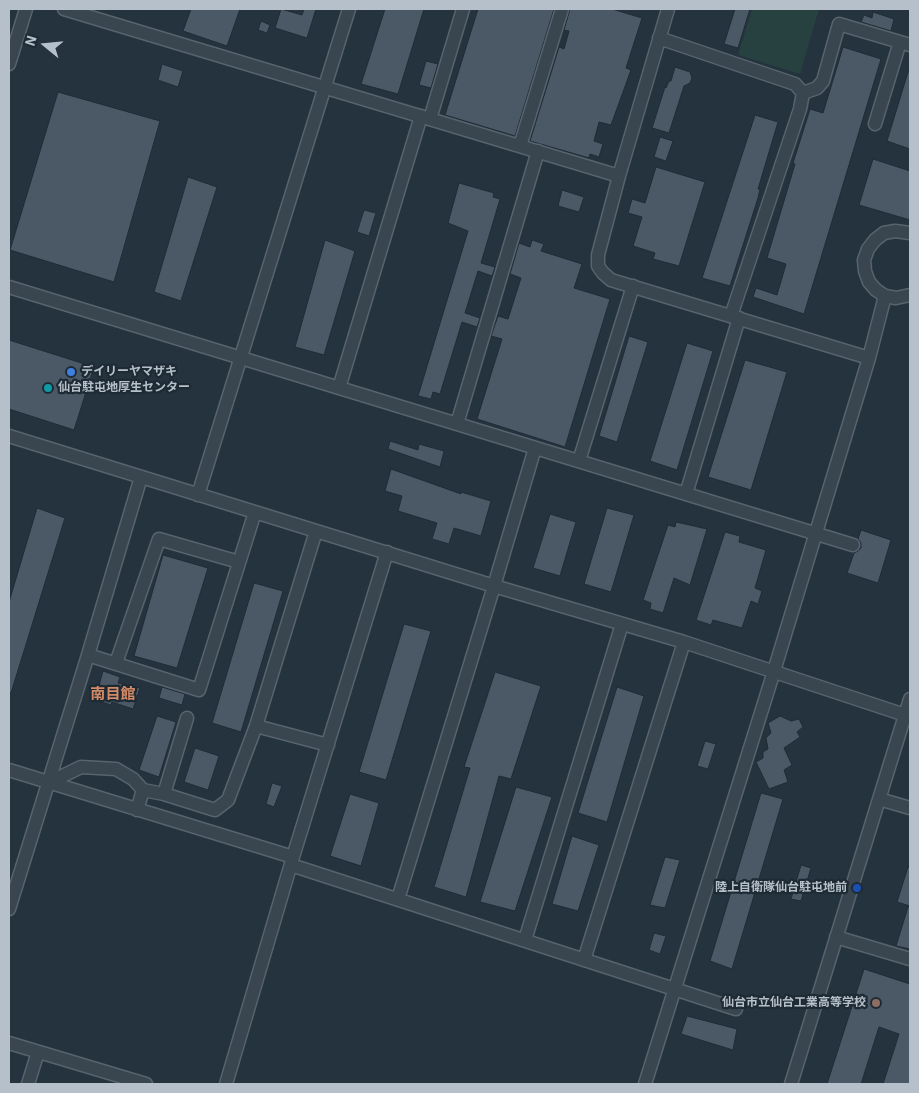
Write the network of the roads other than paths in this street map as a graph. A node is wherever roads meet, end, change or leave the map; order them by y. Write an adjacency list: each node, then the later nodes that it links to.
1 (26, 9): 9 (street)
2 (64, 9): 10 (street)
3 (349, 9): 10 (street)
4 (464, 9): 12 (street)
5 (562, 9): 14 (street)
6 (668, 9): 7 (street)
7 (659, 38): 11 (street); 16 (street)
8 (905, 44): 11 (street); 13 (street)
9 (9, 64)
10 (324, 87): 12 (street); 23 (street)
11 (803, 93): 22 (street)
12 (426, 118): 14 (street); 25 (street)
13 (875, 124)
14 (520, 146): 15 (street)
15 (538, 151): 16 (street); 26 (street)
16 (619, 176): 19 (street)
17 (910, 234): 21 (street)
18 (9, 286): 23 (street)
19 (633, 286): 22 (street); 29 (street)
20 (910, 295): 21 (street)
21 (885, 296): 24 (street)
22 (735, 317): 24 (street); 31 (street)
23 (241, 358): 25 (street); 32 (street)
24 (869, 358): 35 (street)
25 (339, 388): 26 (street)
26 (457, 424): 28 (street)
27 (9, 436): 30 (street)
28 (535, 448): 29 (street); 39 (street)
29 (579, 461): 31 (street)
30 (142, 477): 32 (street); 42 (street)
31 (686, 494): 35 (street)
32 (198, 495): 33 (street)
33 (255, 512): 34 (street); 38 (street)
34 (316, 531): 37 (street); 48 (street)
35 (815, 534): 36 (street); 44 (street)
36 (853, 545)
37 (387, 552): 39 (street); 50 (street)
38 (239, 562): 43 (street); 43 (street)
39 (494, 586): 40 (street); 59 (street)
40 (622, 624): 41 (street); 62 (street)
41 (684, 642): 44 (street); 64 (street)
42 (88, 654): 43 (street); 52 (street)
43 (116, 664)
44 (774, 671): 46 (street); 65 (street)
45 (910, 700): 46 (street)
46 (905, 716): 49 (street)
47 (187, 718): 54 (street)
48 (256, 726): 50 (street); 54 (street)
49 (906, 731): 55 (street)
50 (328, 745): 58 (street)
51 (9, 770): 52 (street)
52 (48, 783): 53 (street); 57 (street); 60 (street)
53 (143, 790): 54 (street); 57 (street)
54 (164, 794)
55 (879, 799): 56 (street); 61 (street)
56 (910, 808)
57 (137, 810): 58 (street)
58 (292, 861): 59 (street); 71 (street)
59 (398, 899): 62 (street)
60 (9, 909)
61 (836, 937): 63 (street); 73 (street)
62 (524, 940): 64 (street)
63 (910, 959)
64 (584, 960): 65 (street)
65 (674, 989): 66 (street); 72 (street)
66 (736, 1009)
67 (9, 1043): 68 (street)
68 (38, 1052): 69 (street); 70 (street)
69 (28, 1084)
70 (146, 1084)
71 (226, 1084)
72 (645, 1084)
73 (791, 1084)

